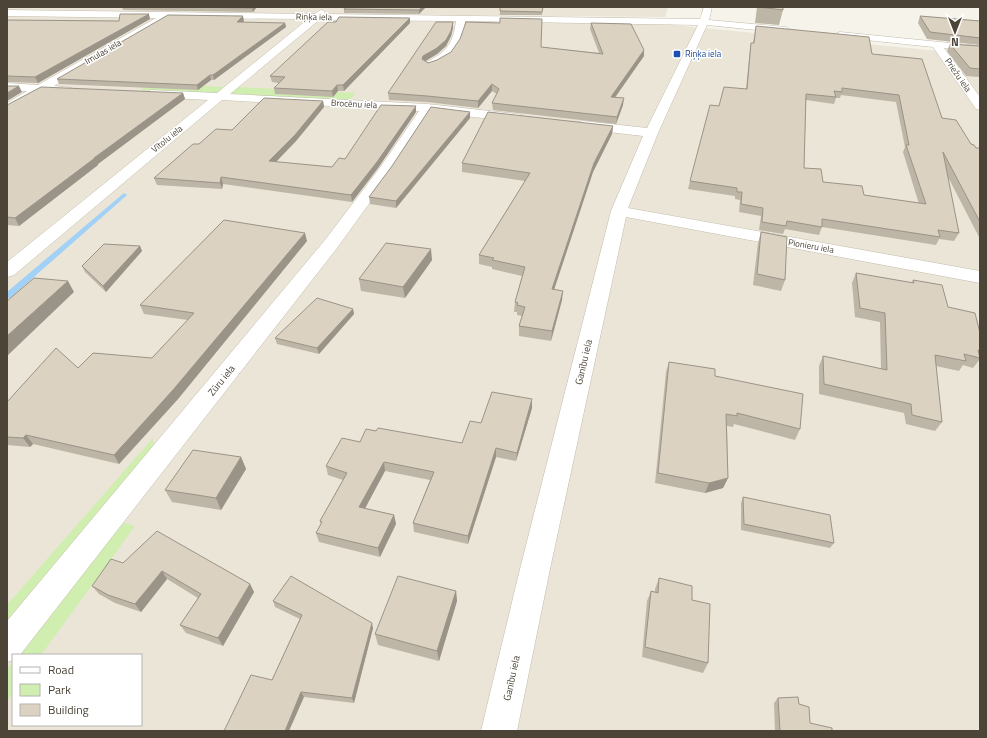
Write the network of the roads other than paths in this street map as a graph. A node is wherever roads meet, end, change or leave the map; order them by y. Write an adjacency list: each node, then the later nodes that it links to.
1 (28, 7): 5 (street)
2 (178, 7): 6 (street, Imulas iela)
3 (708, 7): 8 (street, Ganību iela)
4 (322, 12): 6 (street, Riņķa iela); 7 (street, Riņķa iela); 18 (street, Vītolu iela)
5 (11, 13): 6 (street, Riņķa iela)
6 (167, 15): 15 (street, Imulas iela)
7 (461, 18): 8 (street, Riņķa iela); 13 (street)
8 (703, 22): 9 (street, Riņķa iela); 24 (street, Ganību iela)
9 (793, 31)
10 (833, 35): 11 (street)
11 (936, 45): 12 (street); 19 (street, Priežu iela)
12 (980, 49)
13 (429, 65)
14 (7, 87): 15 (street)
15 (41, 89): 16 (street); 20 (street, Imulas iela)
16 (80, 90)
17 (144, 93): 18 (street, Brocēnu iela)
18 (220, 96): 21 (street, Brocēnu iela); 26 (street, Vītolu iela)
19 (980, 106)
20 (7, 108)
21 (427, 108): 22 (street, Brocēnu iela); 28 (street, Zūru iela)
22 (529, 119)
23 (574, 124): 24 (street)
24 (651, 133): 25 (street, Ganību iela)
25 (619, 211): 27 (street, Pionieru iela); 29 (street, Ganību iela)
26 (7, 271)
27 (980, 277)
28 (7, 646)
29 (499, 731)

